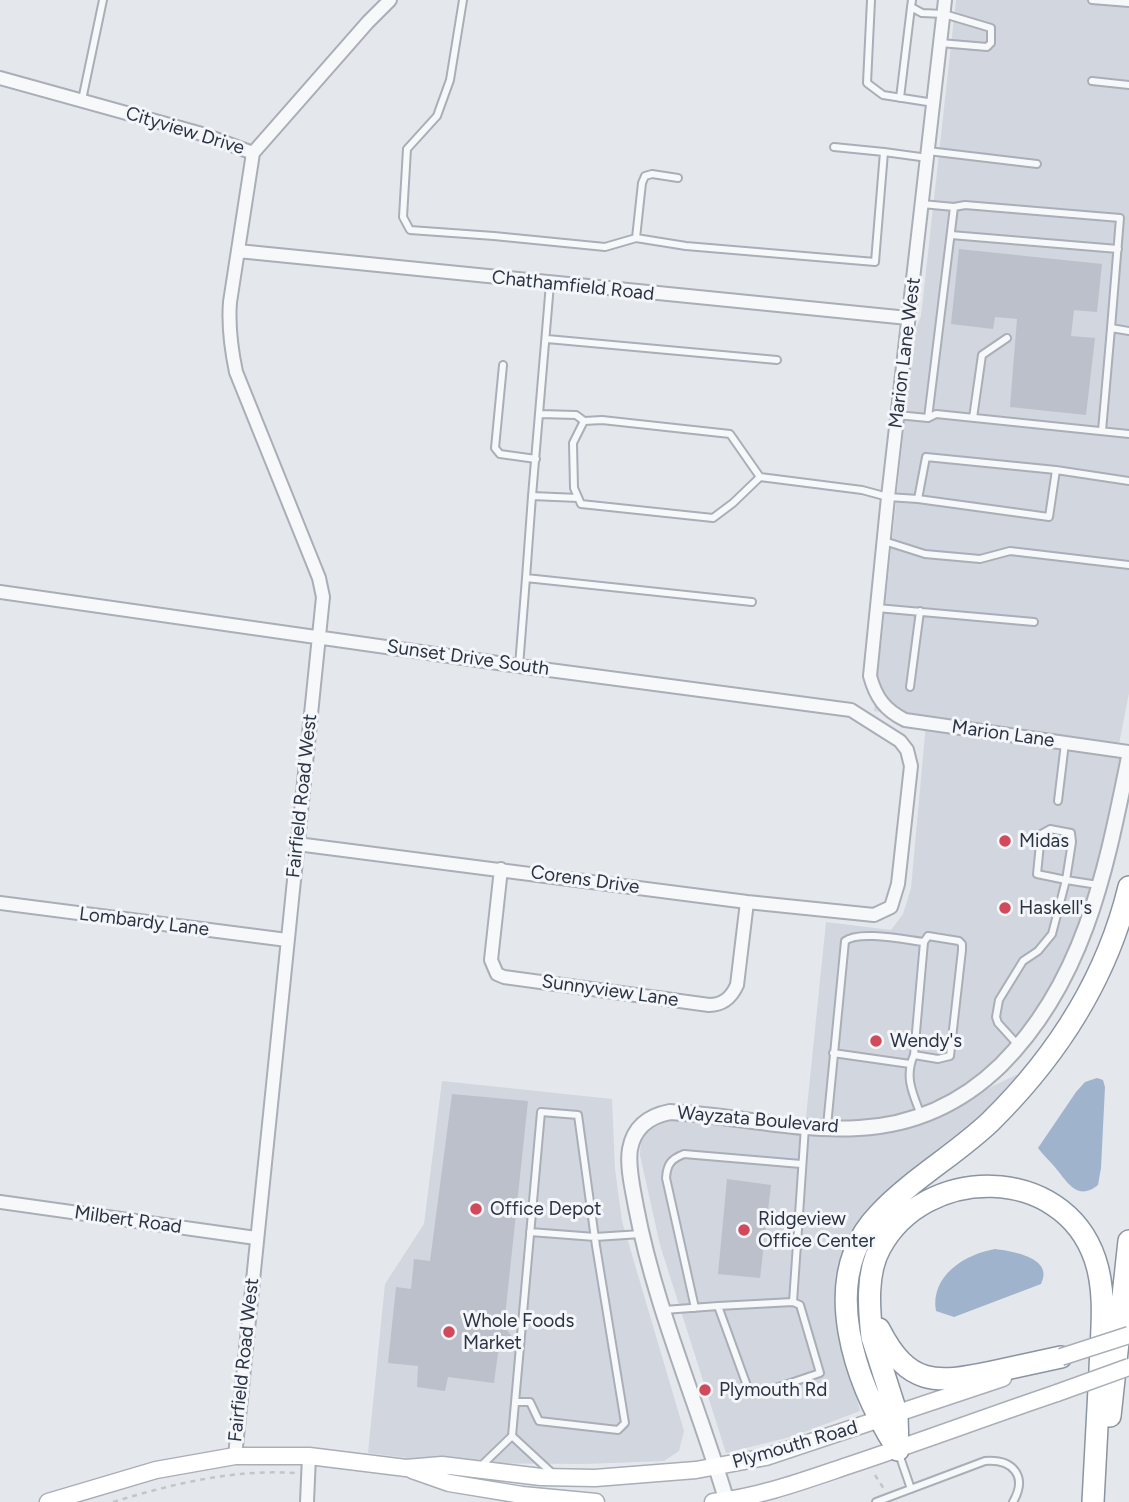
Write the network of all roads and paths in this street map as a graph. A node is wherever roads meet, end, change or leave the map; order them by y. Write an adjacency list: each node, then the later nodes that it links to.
1 (103, 0): 15 (lane)
2 (390, 0): 19 (street, Cityview Drive)
3 (463, 0): 26 (lane)
4 (871, 0): 14 (lane)
5 (945, 0): 9 (street, Marion Lane West)
6 (1092, 0): 7 (lane)
7 (1129, 3)
8 (911, 4): 9 (lane); 14 (lane)
9 (944, 14): 10 (street, Marion Lane West); 10 (lane)
10 (940, 43): 16 (street, Marion Lane West)
11 (0, 78): 15 (street, Cityview Drive)
12 (1092, 81): 13 (lane)
13 (1129, 85)
14 (900, 98): 16 (lane)
15 (82, 100): 19 (street, Cityview Drive)
16 (934, 103): 20 (street, Marion Lane West)
17 (834, 147): 18 (lane)
18 (884, 152): 20 (lane); 26 (lane)
19 (253, 153): 28 (street, Fairfield Road West)
20 (928, 155): 21 (lane); 23 (street, Marion Lane West)
21 (1037, 164)
22 (678, 178): 26 (lane)
23 (922, 204): 24 (lane); 30 (street, Marion Lane West)
24 (954, 207): 25 (lane); 27 (lane)
25 (951, 235): 27 (lane); 39 (lane)
26 (636, 239)
27 (1118, 249): 31 (lane)
28 (238, 251): 29 (street, Chathamfield Road); 60 (street, Fairfield Road West)
29 (550, 284): 30 (street, Chathamfield Road); 34 (lane)
30 (908, 318): 38 (street, Marion Lane West)
31 (1111, 328): 32 (lane); 42 (lane)
32 (1129, 331)
33 (1007, 338): 40 (lane)
34 (547, 340): 35 (lane); 37 (lane)
35 (777, 360)
36 (503, 365): 44 (lane)
37 (540, 414): 41 (lane); 44 (lane)
38 (897, 415): 39 (lane); 49 (street, Marion Lane West)
39 (928, 418): 40 (lane)
40 (974, 418): 42 (lane)
41 (584, 421): 46 (lane); 50 (lane)
42 (1102, 430): 43 (lane)
43 (1129, 434)
44 (536, 459): 48 (lane)
45 (1056, 470): 47 (lane); 51 (lane); 51 (lane)
46 (760, 477): 49 (lane); 50 (lane)
47 (1129, 481)
48 (532, 496): 50 (lane); 54 (lane)
49 (888, 497): 51 (lane); 52 (street, Marion Lane West)
50 (578, 498)
51 (918, 499)
52 (884, 541): 53 (lane); 57 (street, Marion Lane West)
53 (1129, 565)
54 (526, 578): 56 (lane); 61 (lane)
55 (0, 592): 60 (street, Sunset Drive South)
56 (752, 601)
57 (877, 608): 58 (lane); 63 (street, Marion Lane West)
58 (920, 611): 59 (lane); 62 (lane)
59 (1034, 622)
60 (319, 636): 61 (street, Sunset Drive South); 67 (street, Fairfield Road West)
61 (519, 666): 74 (street, Sunset Drive South)
62 (910, 687)
63 (881, 703): 64 (street, Marion Lane)
64 (1065, 743): 65 (street, Marion Lane); 66 (lane)
65 (1129, 755): 70 (street, Wayzata Boulevard)
66 (1058, 801)
67 (297, 844): 68 (street, Corens Drive); 75 (street, Fairfield Road West)
68 (500, 869): 72 (street, Corens Drive); 72 (street, Sunnyview Lane)
69 (1066, 880): 69 (lane); 70 (lane); 77 (lane)
70 (1100, 886): 77 (street, Wayzata Boulevard)
71 (1129, 887): 100 (highway)
72 (747, 902): 74 (street, Corens Drive)
73 (0, 903): 75 (street, Lombardy Lane)
74 (874, 915)
75 (287, 940): 89 (street, Fairfield Road West)
76 (924, 942): 78 (lane); 79 (lane); 79 (lane)
77 (1019, 1046): 81 (street, Wayzata Boulevard)
78 (833, 1054): 80 (lane); 83 (lane)
79 (914, 1055): 80 (lane)
80 (910, 1064): 81 (lane)
81 (921, 1117): 83 (street, Wayzata Boulevard)
82 (805, 1127): 83 (street, Wayzata Boulevard); 84 (lane); 87 (street, Wayzata Boulevard)
83 (827, 1128)
84 (801, 1164): 91 (lane); 93 (lane)
85 (0, 1202): 89 (street, Milbert Road)
86 (530, 1232): 88 (lane); 88 (lane); 99 (lane)
87 (641, 1234): 88 (lane); 94 (street, Wayzata Boulevard)
88 (595, 1237): 99 (lane)
89 (256, 1238): 103 (street, Fairfield Road West)
90 (1129, 1241): 121 (highway)
91 (793, 1302): 92 (lane); 92 (lane)
92 (718, 1306): 93 (lane)
93 (695, 1308): 94 (lane)
94 (664, 1310): 105 (street, Wayzata Boulevard)
95 (870, 1310): 97 (highway); 100 (highway); 120 (highway)
96 (1129, 1335): 97 (main road, Plymouth Road, bridge)
97 (1061, 1357): 100 (main road, Plymouth Road)
98 (1129, 1367): 102 (main road, Plymouth Road, bridge)
99 (516, 1402): 101 (lane)
100 (888, 1418): 102 (highway); 105 (main road, Plymouth Road)
101 (512, 1436): 107 (lane); 110 (lane)
102 (898, 1450): 111 (lane); 117 (main road, Plymouth Road)
103 (235, 1456): 104 (main road, Plymouth Road); 113 (main road, Plymouth Road)
104 (309, 1456): 106 (main road, Plymouth Road); 108 (street)
105 (717, 1467): 110 (main road, Plymouth Road); 117 (street, Wayzata Boulevard)
106 (406, 1468): 107 (main road, Plymouth Road); 112 (main road, Plymouth Road)
107 (478, 1469): 109 (main road, Plymouth Road)
108 (310, 1474): 114 (path); 115 (street)
109 (522, 1475): 110 (main road, Plymouth Road); 112 (street)
110 (556, 1477)
111 (911, 1489): 118 (lane); 119 (lane)
112 (522, 1498): 116 (main road, Plymouth Road)
113 (52, 1501)
114 (113, 1502)
115 (307, 1502)
116 (596, 1502)
117 (722, 1502)
118 (876, 1502)
119 (1013, 1502)
120 (1093, 1502)
121 (1101, 1502)

